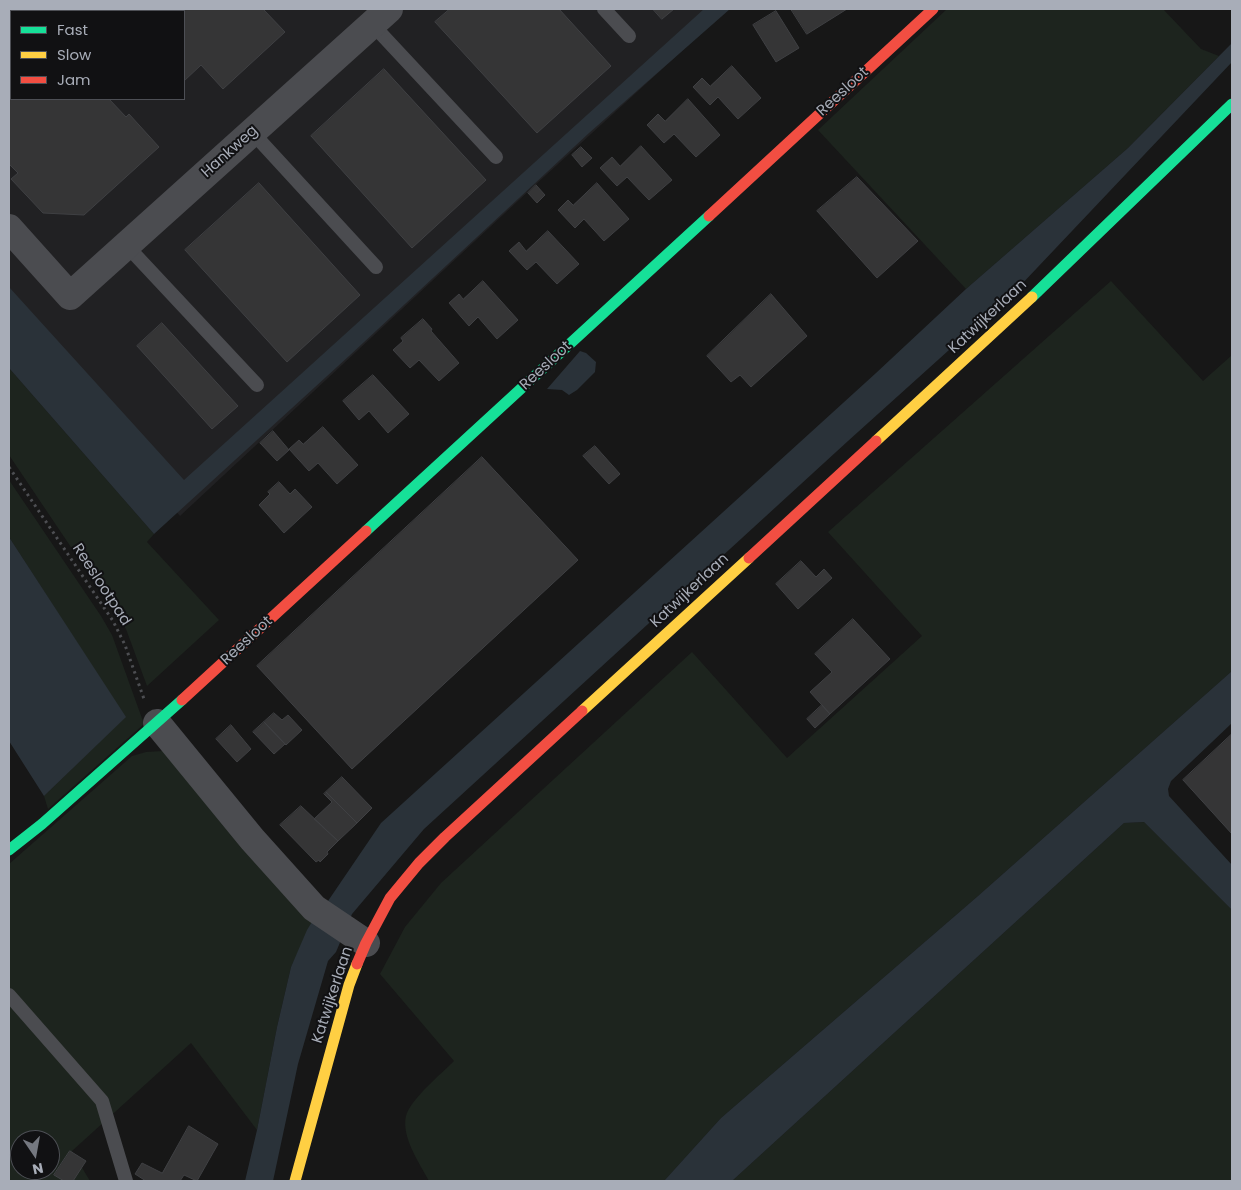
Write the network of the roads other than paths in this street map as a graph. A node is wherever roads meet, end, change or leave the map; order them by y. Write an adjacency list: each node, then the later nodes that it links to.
1 (604, 9): 4 (lane)
2 (933, 9): 12 (street, Reesloot)
3 (381, 16): 6 (street, Hankweg); 7 (lane)
4 (629, 36)
5 (1232, 104): 14 (street, Katwijkerlaan)
6 (252, 132): 9 (street, Hankweg); 10 (lane)
7 (496, 157)
8 (9, 228): 9 (street, Hankweg)
9 (127, 246): 11 (lane)
10 (376, 267)
11 (257, 385)
12 (158, 723): 13 (street, Reesloot); 14 (street)
13 (9, 850)
14 (356, 937): 17 (street, Katwijkerlaan)
15 (9, 995): 16 (lane)
16 (126, 1181)
17 (295, 1181)

